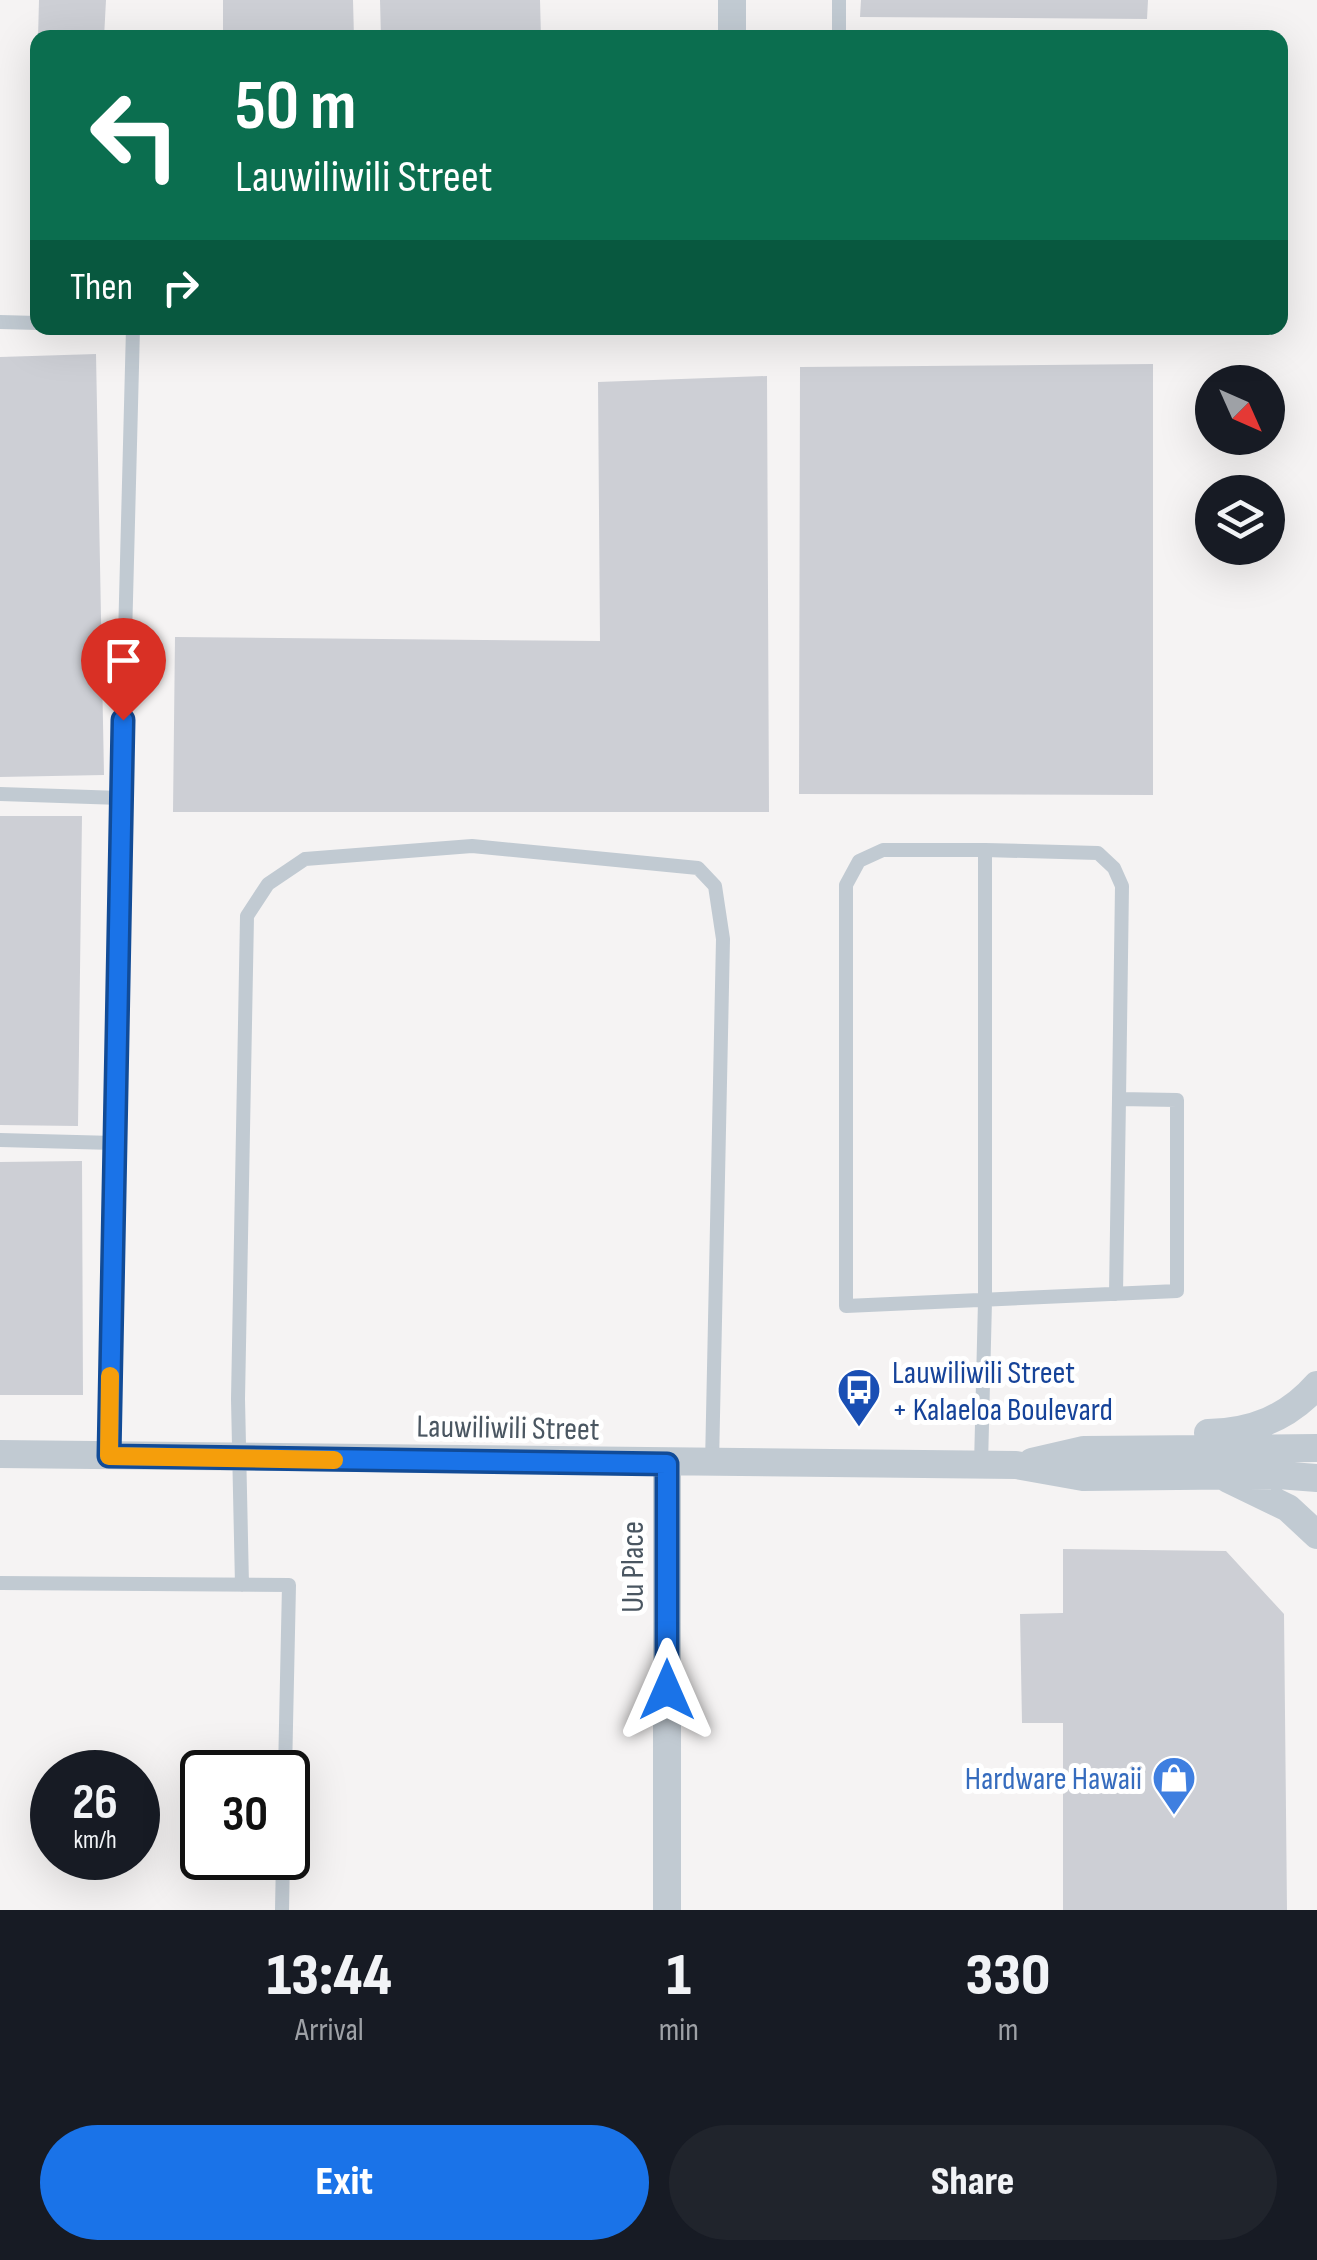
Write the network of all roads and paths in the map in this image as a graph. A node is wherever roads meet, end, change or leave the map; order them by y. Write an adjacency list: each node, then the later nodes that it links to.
1 (732, 0): 3 (street)
2 (839, 0): 4 (lane)
3 (732, 30)
4 (839, 30)
5 (0, 322): 6 (lane)
6 (30, 323)
7 (133, 335): 9 (lane)
8 (0, 794): 9 (lane)
9 (121, 798): 13 (lane)
10 (986, 850): 11 (lane); 15 (lane); 15 (lane)
11 (1120, 1099): 14 (lane); 14 (lane)
12 (0, 1140): 13 (lane)
13 (114, 1144): 20 (lane)
14 (1116, 1294): 15 (lane)
15 (986, 1301): 24 (lane)
16 (1317, 1385): 18 (street)
17 (1317, 1448): 18 (street, Lauwiliwili Street)
18 (1084, 1450): 25 (street, Lauwiliwili Street)
19 (0, 1454): 20 (street, Lauwiliwili Street)
20 (109, 1456): 21 (street, Lauwiliwili Street)
21 (240, 1458): 22 (street, Lauwiliwili Street); 23 (lane); 30 (lane)
22 (667, 1464): 23 (street, Lauwiliwili Street); 34 (street, Uu Place)
23 (712, 1464): 24 (street, Lauwiliwili Street)
24 (981, 1465): 25 (street, Lauwiliwili Street)
25 (1016, 1466): 26 (street, Lauwiliwili Street)
26 (1222, 1476): 27 (street, Lauwiliwili Street); 28 (street)
27 (1317, 1478)
28 (1317, 1535)
29 (0, 1583): 30 (lane)
30 (242, 1585): 31 (lane)
31 (284, 1750)
32 (283, 1880): 33 (lane)
33 (282, 1910)
34 (667, 1910)

